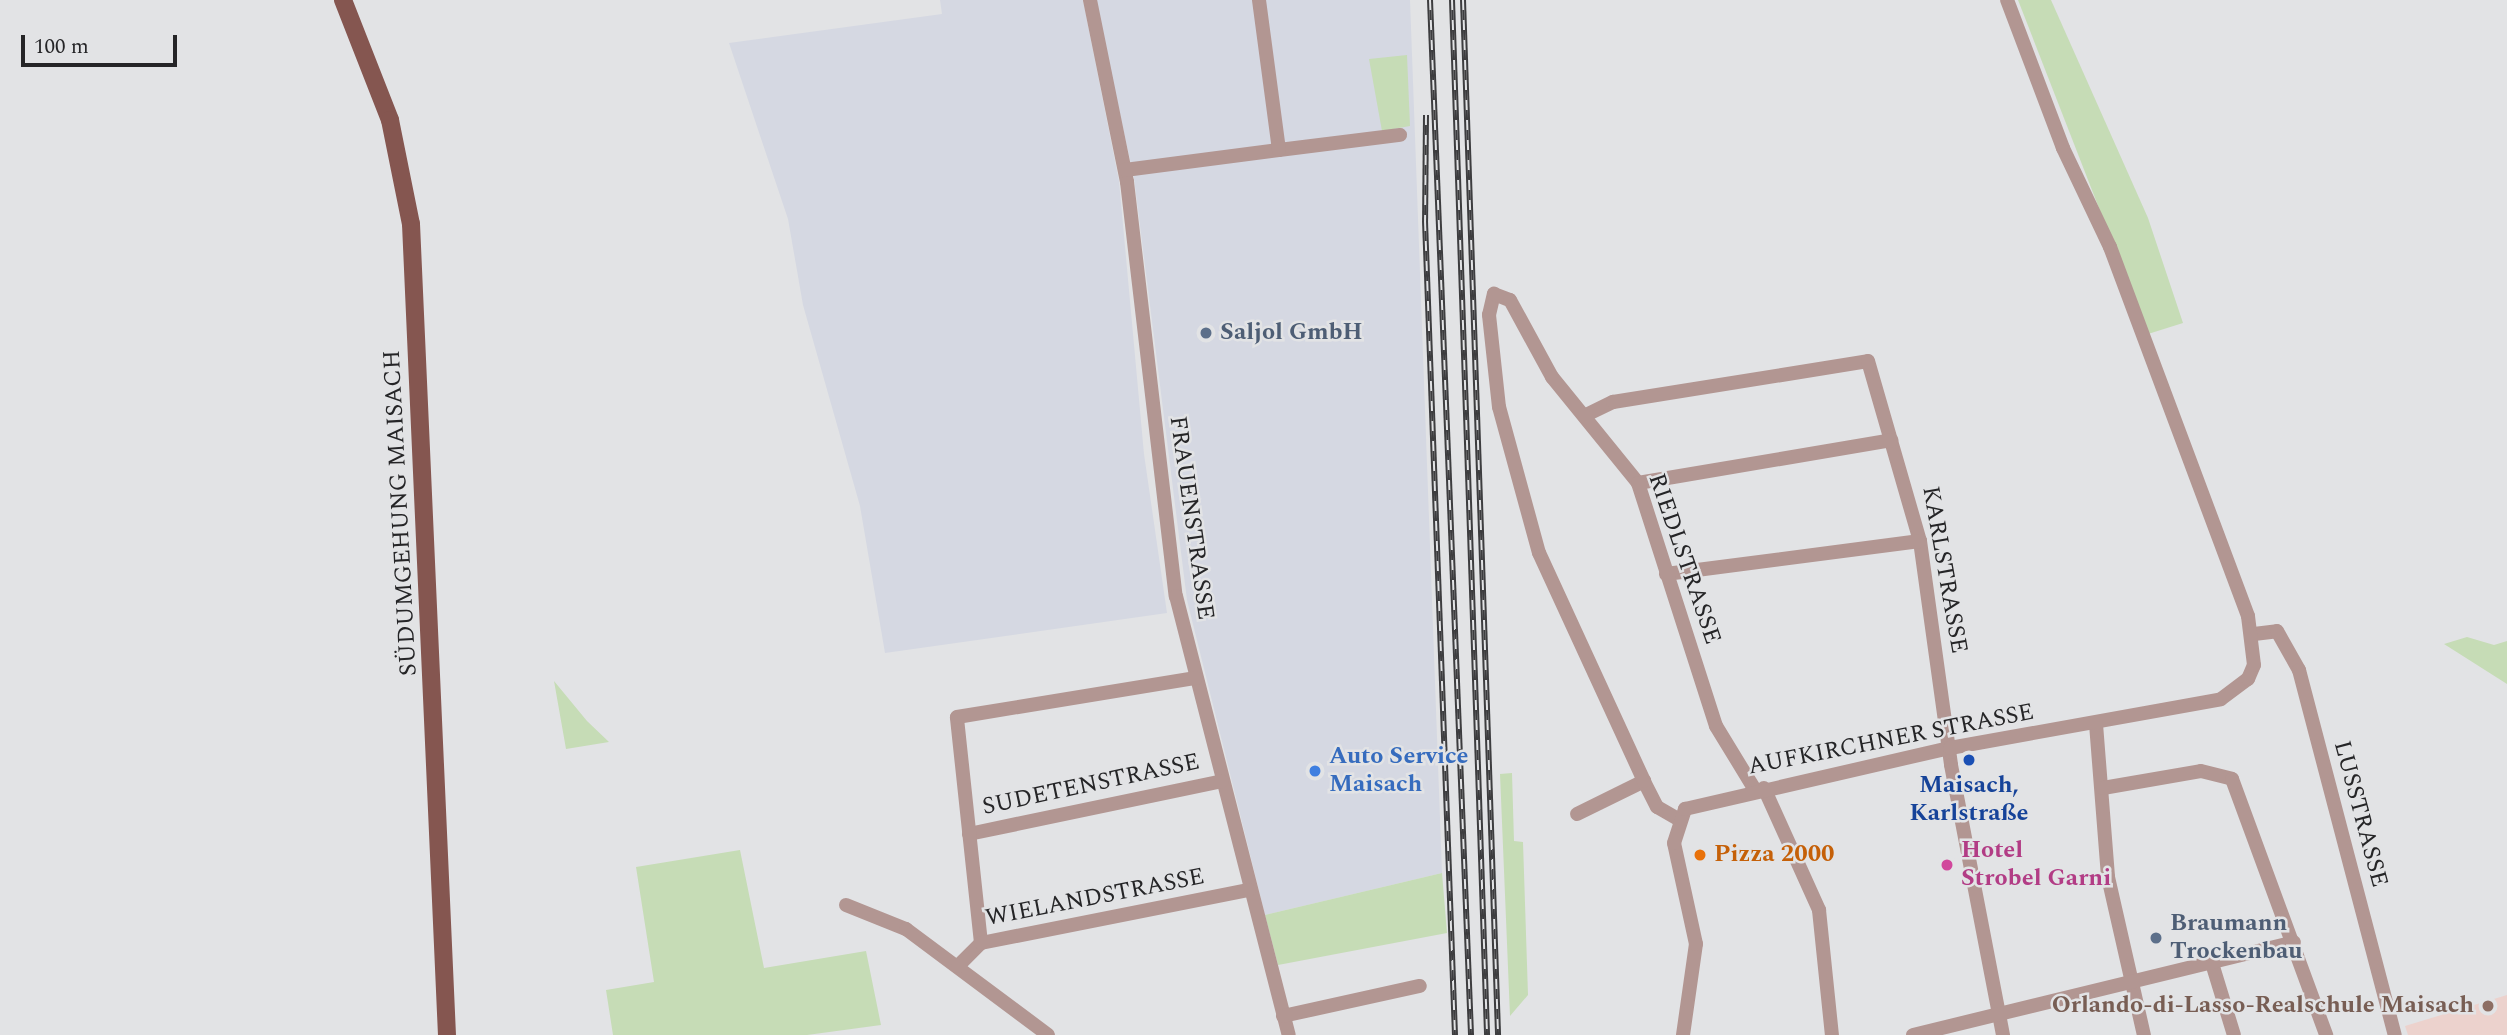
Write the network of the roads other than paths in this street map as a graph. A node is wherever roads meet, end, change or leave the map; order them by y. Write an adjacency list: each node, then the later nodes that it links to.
1 (343, 0): 34 (main road, SÜDUMGEHUNG MAISACH)
2 (1090, 0): 7 (street, FRAUENSTRASSE)
3 (1259, 0): 6 (street)
4 (2007, 0): 13 (street, AUFKIRCHNER STRASSE)
5 (1400, 135): 6 (street)
6 (1279, 150): 7 (street)
7 (1125, 170): 14 (street, FRAUENSTRASSE)
8 (1586, 415): 9 (street, KARLSTRASSE); 10 (street, RIEDLSTRASSE); 18 (street, RIEDLSTRASSE)
9 (1891, 440): 10 (street); 11 (street, KARLSTRASSE)
10 (1639, 484): 12 (street, RIEDLSTRASSE)
11 (1920, 541): 12 (street); 16 (street, KARLSTRASSE)
12 (1666, 574): 20 (street, RIEDLSTRASSE)
13 (2255, 634): 15 (street, AUFKIRCHNER STRASSE); 44 (street, LUSSTRASSE)
14 (1196, 678): 17 (street, FRAUENSTRASSE); 23 (street)
15 (2096, 724): 16 (street, AUFKIRCHNER STRASSE); 19 (street)
16 (1950, 748): 20 (street, AUFKIRCHNER STRASSE); 32 (street, KARLSTRASSE)
17 (1222, 781): 23 (street, SUDETENSTRASSE); 24 (street, FRAUENSTRASSE)
18 (1644, 781): 21 (street); 22 (street)
19 (2103, 788): 26 (street); 30 (street)
20 (1759, 789): 22 (street, AUFKIRCHNER STRASSE); 38 (street, RIEDLSTRASSE)
21 (1577, 814)
22 (1678, 818): 37 (street)
23 (969, 834): 27 (street)
24 (1249, 890): 27 (street, WIELANDSTRASSE); 33 (street, FRAUENSTRASSE)
25 (846, 905): 29 (street)
26 (2294, 942): 28 (street); 43 (street)
27 (981, 943): 29 (street, WIELANDSTRASSE)
28 (2211, 960): 30 (street); 42 (street)
29 (958, 967): 35 (street)
30 (2129, 979): 32 (street); 41 (street)
31 (1420, 986): 33 (street)
32 (1999, 1012): 39 (street); 40 (street, KARLSTRASSE)
33 (1283, 1016): 36 (street, FRAUENSTRASSE)
34 (447, 1035)
35 (1048, 1035)
36 (1289, 1035)
37 (1683, 1035)
38 (1832, 1035)
39 (1913, 1035)
40 (2003, 1035)
41 (2144, 1035)
42 (2234, 1035)
43 (2326, 1035)
44 (2395, 1035)

